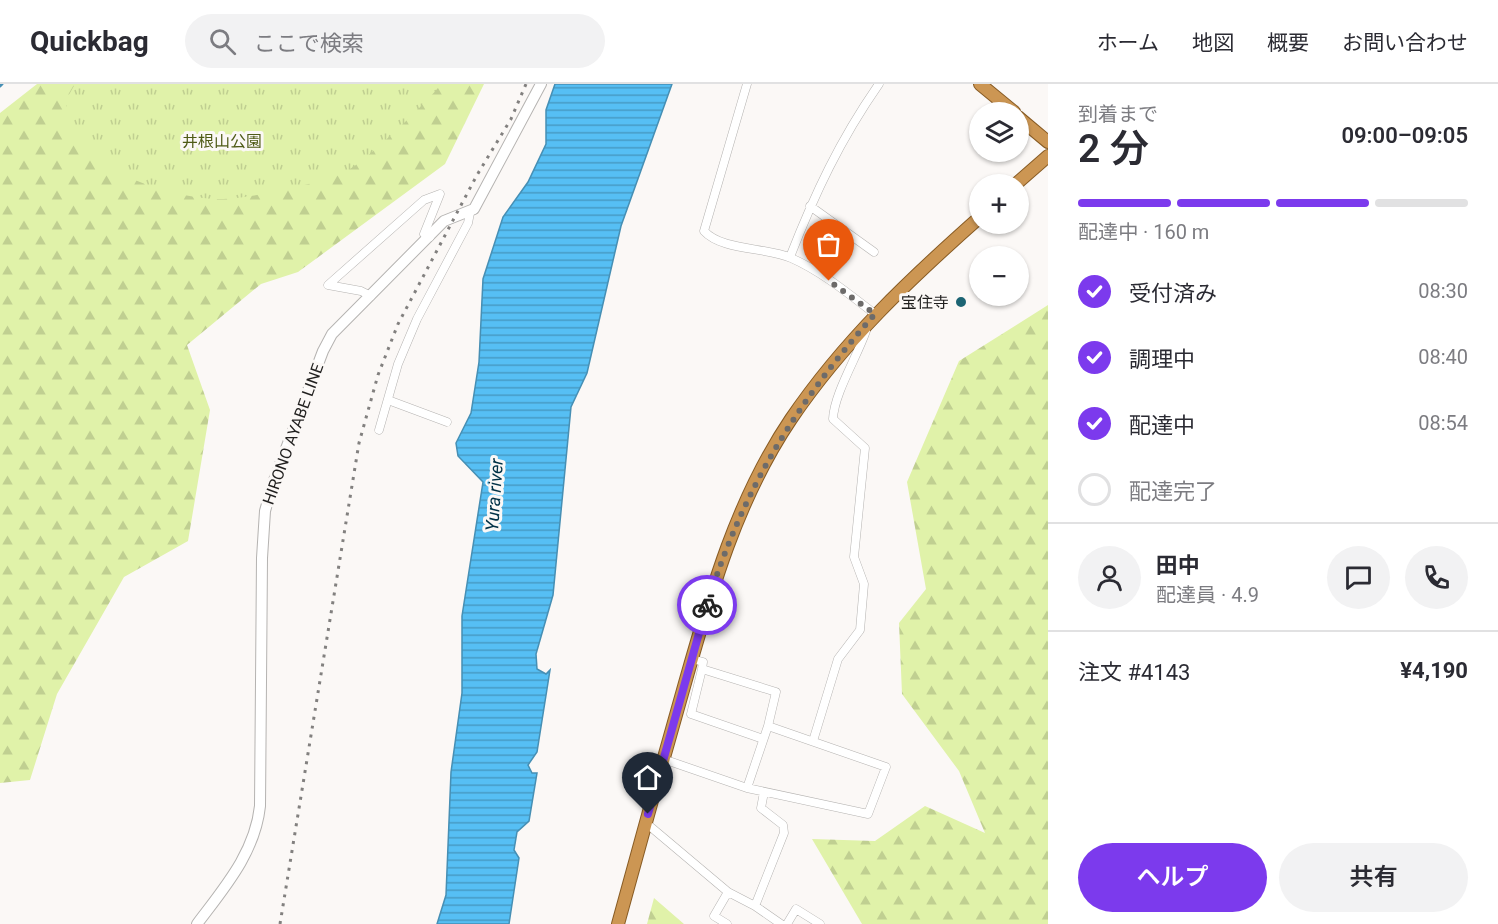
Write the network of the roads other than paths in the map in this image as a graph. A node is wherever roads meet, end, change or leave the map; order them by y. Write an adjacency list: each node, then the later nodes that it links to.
1 (541, 84): 11 (main road)
2 (747, 84): 15 (street)
3 (879, 84): 10 (street)
4 (980, 84): 5 (highway)
5 (1002, 102)
6 (1029, 126): 7 (highway)
7 (1048, 141)
8 (1048, 156): 9 (highway)
9 (1027, 174)
10 (810, 206): 14 (street); 15 (street)
11 (470, 213): 13 (main road, HIRONO AYABE LINE); 19 (street)
12 (969, 227): 17 (highway)
13 (430, 237): 16 (main road, HIRONO AYABE LINE); 16 (street)
14 (874, 252)
15 (790, 257): 17 (street)
16 (371, 296): 33 (main road, HIRONO AYABE LINE)
17 (875, 314): 18 (highway)
18 (864, 327): 22 (highway); 26 (street)
19 (388, 400): 20 (street); 21 (street)
20 (447, 422)
21 (379, 430)
22 (692, 659): 23 (street); 27 (highway)
23 (702, 669): 24 (street); 25 (street)
24 (768, 726): 25 (street); 26 (street)
25 (763, 739): 28 (street)
26 (813, 741): 29 (street)
27 (663, 759): 28 (street); 30 (highway)
28 (747, 788): 29 (street)
29 (764, 792): 32 (street)
30 (646, 823): 31 (street); 34 (highway)
31 (728, 892): 32 (street); 35 (street)
32 (755, 906): 36 (street)
33 (197, 924)
34 (618, 924)
35 (727, 924)
36 (781, 924)
37 (788, 924): 38 (street)
38 (820, 924)

